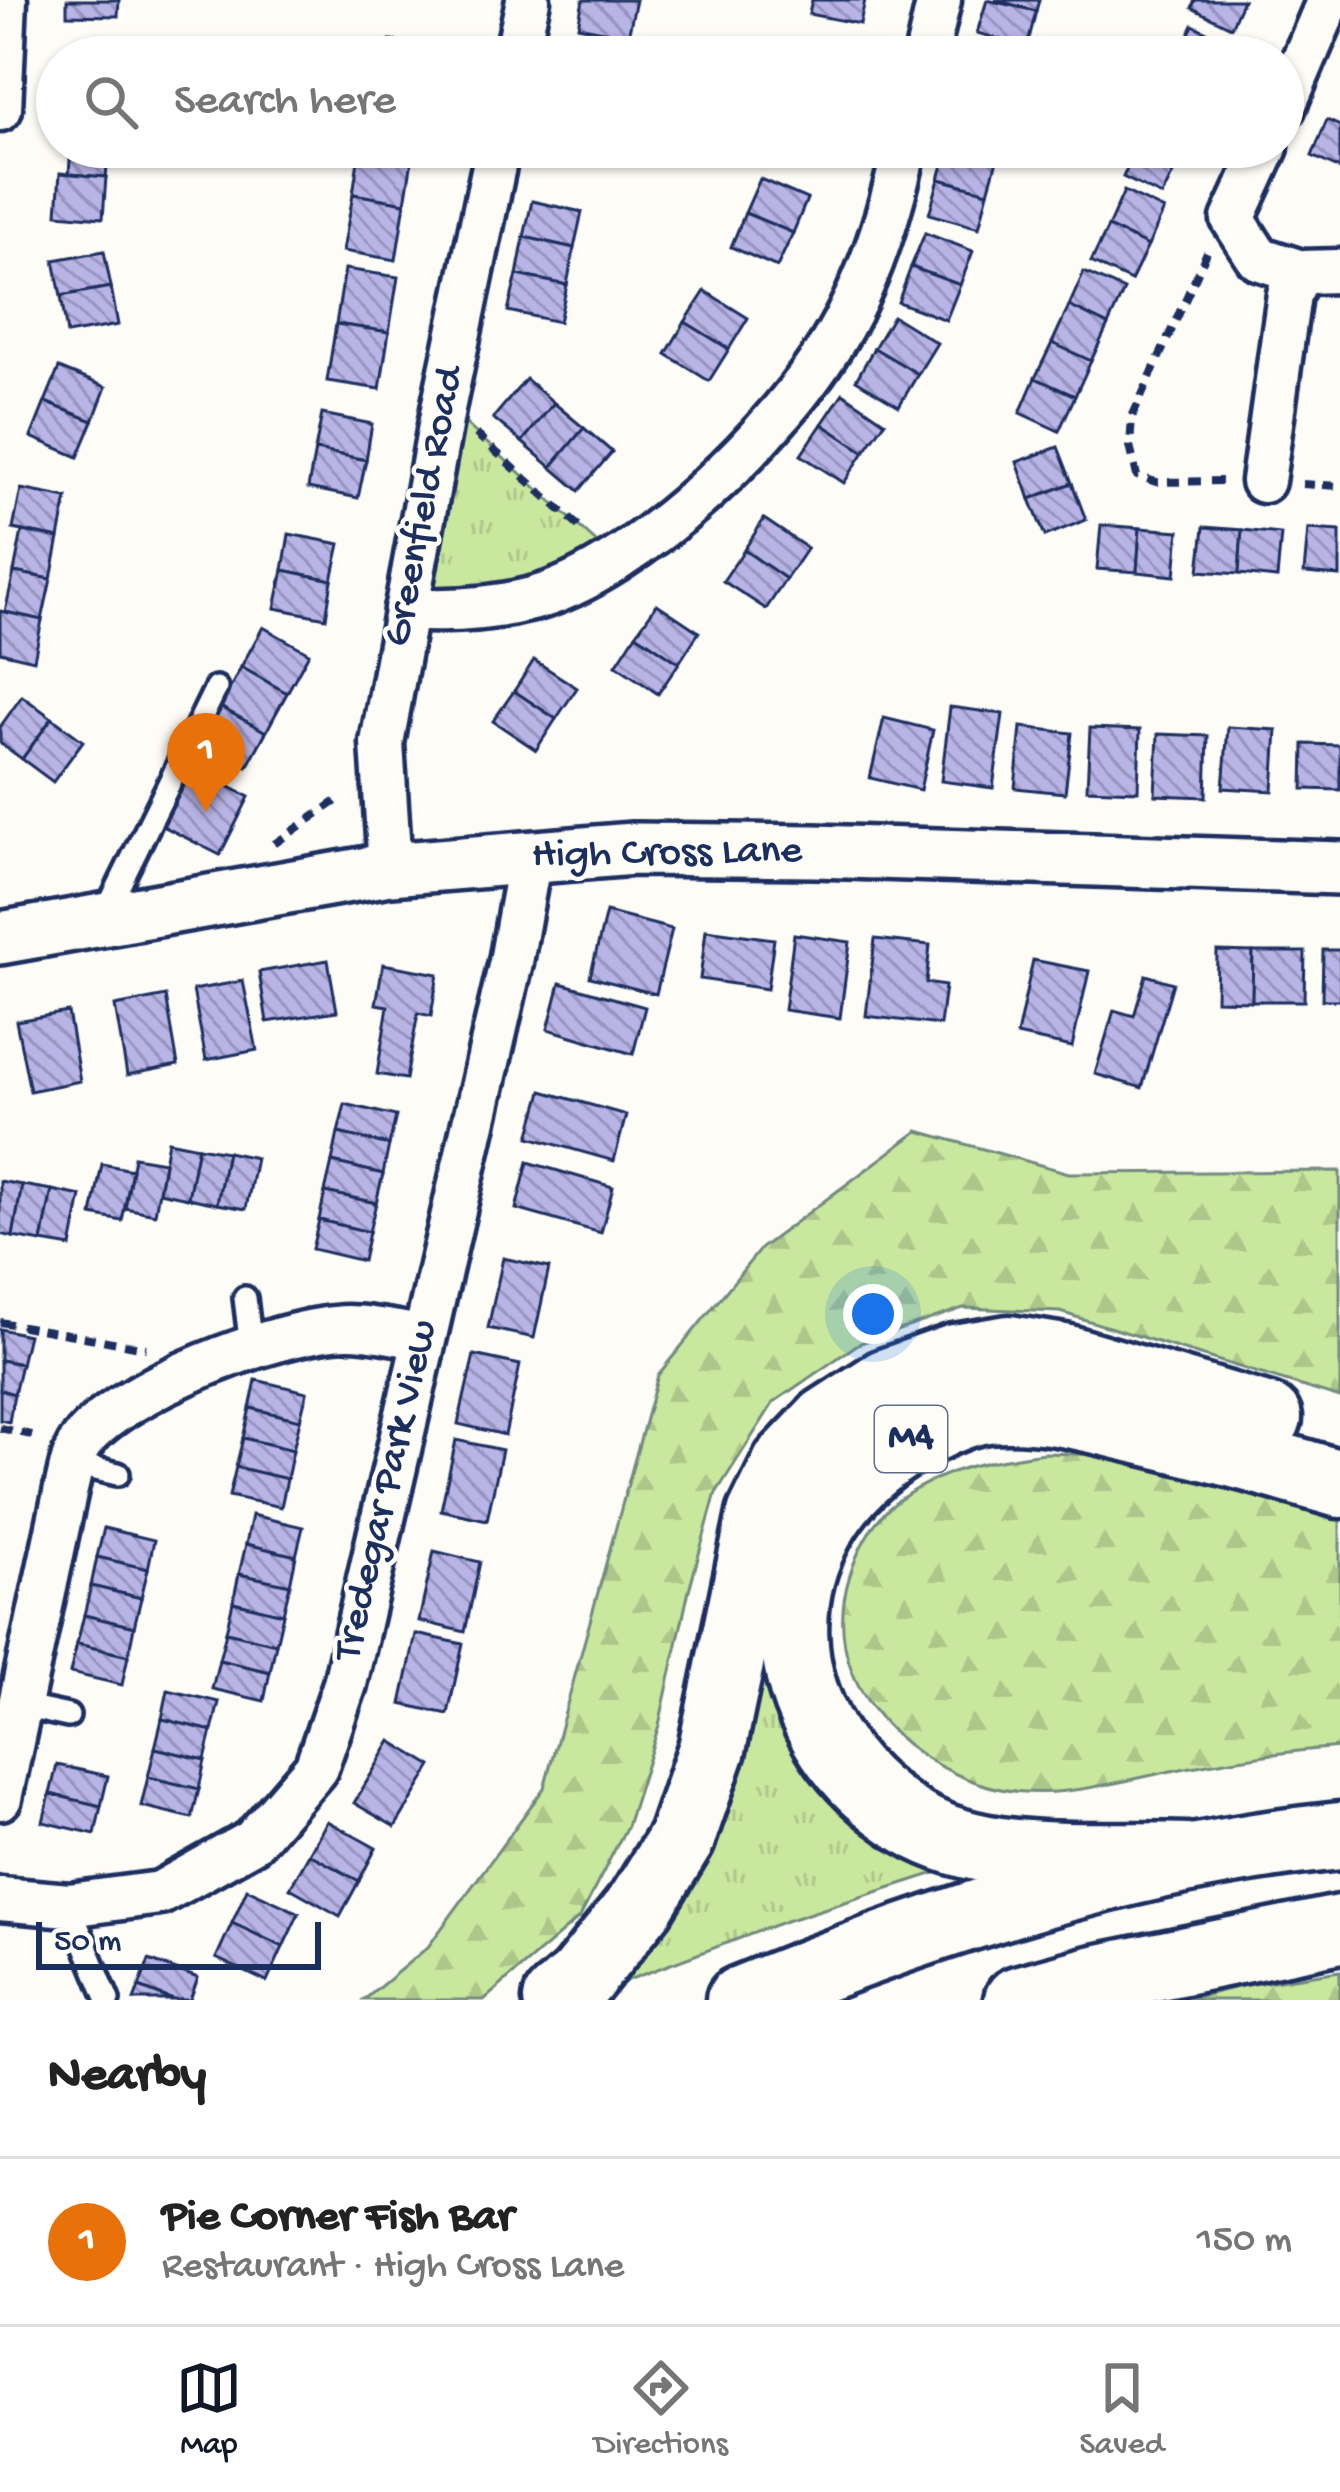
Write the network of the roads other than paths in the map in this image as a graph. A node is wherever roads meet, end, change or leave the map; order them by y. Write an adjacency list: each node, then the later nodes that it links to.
1 (5, 0): 8 (street)
2 (528, 0): 5 (street)
3 (939, 0): 6 (street)
4 (1329, 0): 7 (street)
5 (521, 36)
6 (931, 36)
7 (1304, 59)
8 (0, 109)
9 (494, 168): 14 (street, Greenfield Road)
10 (899, 168): 14 (street)
11 (1257, 168): 12 (street)
12 (1320, 272): 13 (street)
13 (1263, 481)
14 (406, 609): 18 (street, Greenfield Road)
15 (216, 688): 19 (lane)
16 (530, 856): 17 (street, High Cross Lane); 18 (street, High Cross Lane); 22 (street, Tredegar Park View)
17 (1340, 868)
18 (390, 869): 19 (street, High Cross Lane)
19 (101, 922): 20 (street, High Cross Lane)
20 (0, 938)
21 (244, 1298): 23 (lane)
22 (422, 1337): 23 (street); 34 (street, Tredegar Park View)
23 (235, 1354): 25 (street)
24 (1340, 1440): 37 (highway)
25 (73, 1464): 26 (lane); 28 (street)
26 (118, 1474)
27 (1340, 1484): 32 (highway, M4)
28 (10, 1703): 29 (lane); 30 (street)
29 (68, 1716)
30 (0, 1798)
31 (1340, 1836): 32 (highway, M4)
32 (1186, 1857): 38 (highway, M4)
33 (0, 1899): 34 (street, Tredegar Park View)
34 (70, 1905): 36 (lane)
35 (1340, 1929): 39 (highway)
36 (108, 2000)
37 (557, 2000)
38 (740, 2000)
39 (1018, 2000)

